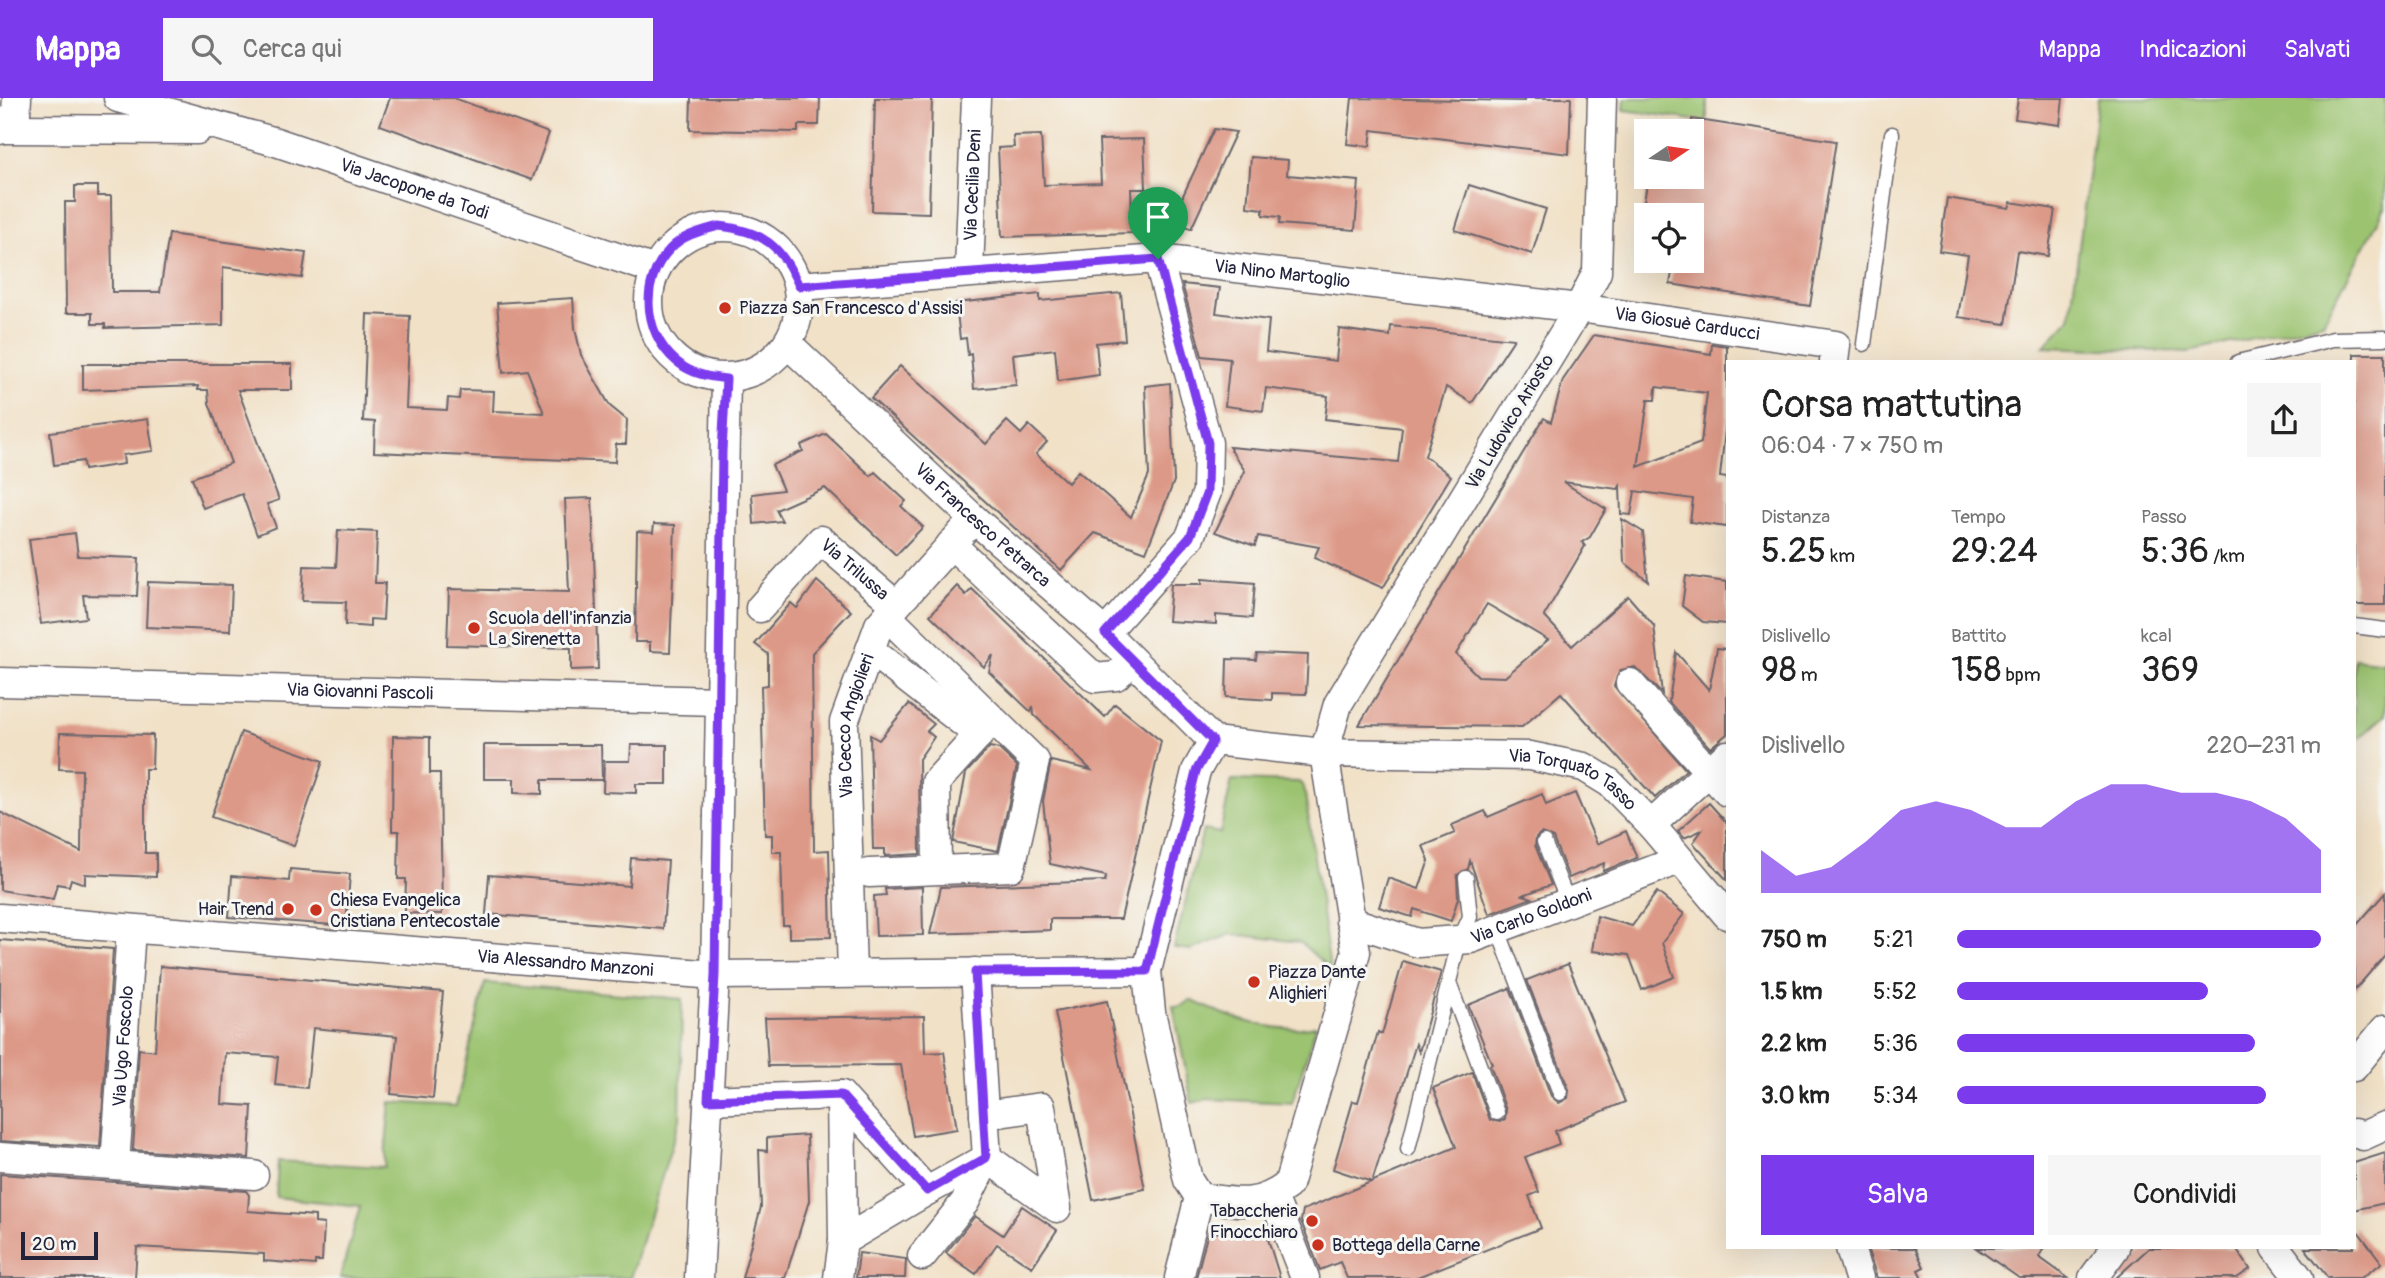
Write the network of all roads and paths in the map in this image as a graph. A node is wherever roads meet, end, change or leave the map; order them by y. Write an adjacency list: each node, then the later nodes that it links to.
1 (17, 98): 5 (street)
2 (118, 98): 6 (street)
3 (976, 98): 10 (street, Via Cecilia Deni)
4 (1602, 98): 12 (street, Via Ludovico Ariosto)
5 (2, 130): 6 (street)
6 (228, 130): 9 (street, Via Jacopone da Todi)
7 (1892, 134): 15 (lane)
8 (1158, 259): 10 (street, Via Nino Martoglio); 12 (street, Via Nino Martoglio); 25 (street)
9 (655, 270): 11 (street); 18 (street)
10 (969, 271): 11 (street, Via Nino Martoglio)
11 (799, 286): 14 (street)
12 (1579, 308): 16 (street, Via Giosuè Carducci); 33 (street, Via Ludovico Ariosto)
13 (2385, 338): 17 (lane)
14 (788, 344): 18 (street); 19 (street, Via Francesco Petrarca)
15 (1864, 344)
16 (1835, 354)
17 (2246, 360)
18 (726, 379): 30 (street)
19 (974, 519): 20 (street, Via Cecco Angiolieri); 25 (street, Via Francesco Petrarca)
20 (951, 544): 22 (street, Via Cecco Angiolieri); 27 (street, Via Francesco Petrarca)
21 (760, 608): 22 (street, Via Trilussa)
22 (891, 611): 26 (street, Via Cecco Angiolieri); 31 (street)
23 (2356, 626): 24 (lane)
24 (2385, 631)
25 (1105, 633): 27 (street, Via Francesco Petrarca)
26 (870, 650): 31 (street); 49 (street, Via Cecco Angiolieri)
27 (1132, 661): 32 (street, Via Francesco Petrarca)
28 (0, 682): 30 (street, Via Giovanni Pascoli)
29 (1630, 683): 34 (street)
30 (719, 701): 51 (street)
31 (986, 727): 38 (street); 38 (street)
32 (1209, 737): 33 (street, Via Torquato Tasso); 48 (street)
33 (1324, 753): 35 (street, Via Torquato Tasso); 44 (street)
34 (1721, 773): 35 (street)
35 (1651, 825): 37 (street, Via Torquato Tasso)
36 (1544, 842): 41 (lane)
37 (1679, 860): 41 (street, Via Carlo Goldoni); 42 (street, Via Torquato Tasso)
38 (937, 869): 39 (street)
39 (869, 873)
40 (1466, 878): 47 (lane)
41 (1568, 902): 46 (street, Via Carlo Goldoni)
42 (1726, 914)
43 (0, 918): 45 (street, Via Alessandro Manzoni)
44 (1350, 921): 47 (street, Via Carlo Goldoni); 68 (street)
45 (131, 929): 51 (street, Via Alessandro Manzoni); 65 (street, Via Ugo Foscolo)
46 (1498, 930): 47 (street, Via Carlo Goldoni); 55 (lane)
47 (1459, 941): 52 (lane)
48 (1140, 971): 50 (street, Via Alessandro Manzoni); 69 (street)
49 (852, 972): 50 (street, Via Alessandro Manzoni); 51 (street, Via Alessandro Manzoni)
50 (975, 972): 59 (street)
51 (715, 975): 57 (street)
52 (1449, 981): 58 (lane); 62 (lane)
53 (2385, 1029): 54 (street)
54 (2356, 1064)
55 (1560, 1093)
56 (841, 1095): 57 (street); 67 (street); 70 (street)
57 (708, 1100): 75 (street)
58 (1497, 1113)
59 (984, 1115): 64 (street); 64 (street)
60 (2385, 1126): 61 (street)
61 (2356, 1134)
62 (1408, 1149)
63 (0, 1157): 65 (street)
64 (986, 1158): 67 (street); 74 (street)
65 (115, 1165): 66 (street)
66 (254, 1175)
67 (927, 1191): 70 (street)
68 (1273, 1196): 69 (street); 78 (street)
69 (1196, 1208): 77 (street)
70 (843, 1241): 76 (street)
71 (1850, 1249): 79 (street)
72 (2277, 1249): 81 (street)
73 (2111, 1250): 80 (street)
74 (922, 1256)
75 (699, 1278)
76 (838, 1278)
77 (1179, 1278)
78 (1305, 1278)
79 (1859, 1278)
80 (2093, 1278)
81 (2299, 1278)

